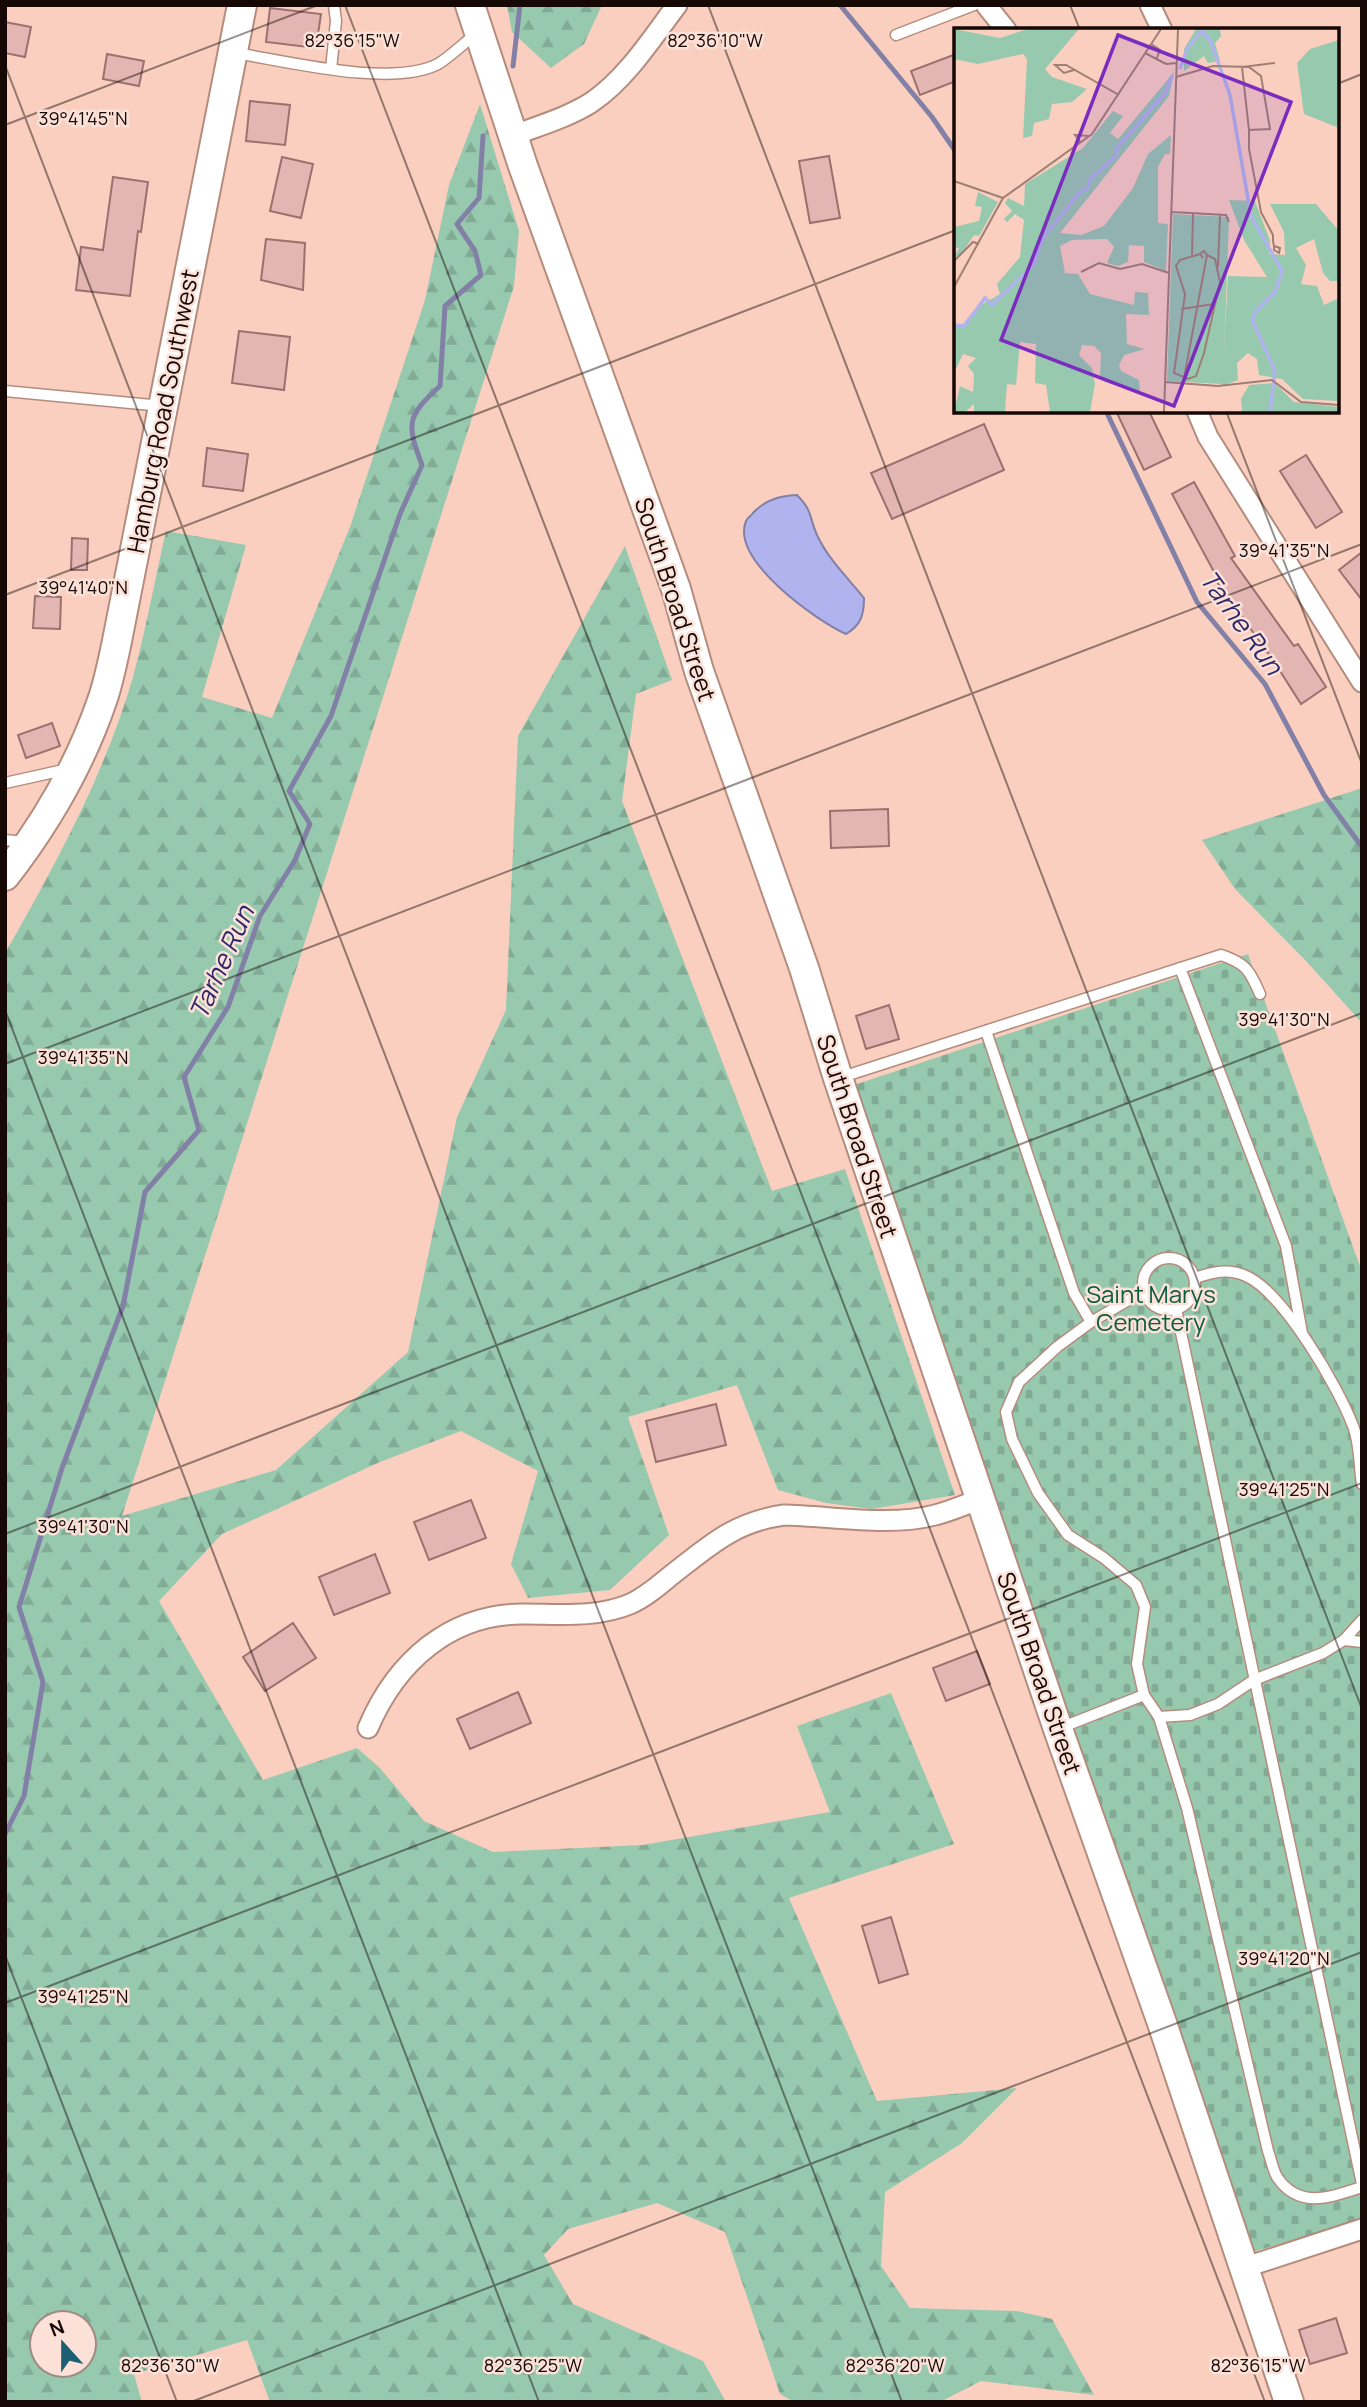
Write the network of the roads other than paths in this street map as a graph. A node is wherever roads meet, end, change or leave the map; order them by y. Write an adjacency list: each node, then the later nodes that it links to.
1 (242, 5): 12 (street, Hamburg Road Southwest)
2 (334, 5): 13 (lane)
3 (470, 5): 10 (street, South Broad Street)
4 (677, 5): 14 (street)
5 (974, 5): 11 (lane)
6 (986, 5): 8 (street)
7 (1150, 5): 9 (street)
8 (1004, 28)
9 (1161, 28)
10 (480, 31): 13 (lane); 14 (street, South Broad Street)
11 (896, 35)
12 (232, 52): 13 (lane); 16 (street, Hamburg Road Southwest)
13 (331, 68)
14 (513, 136): 26 (street, South Broad Street)
15 (5, 391): 16 (lane)
16 (163, 406): 19 (street, Hamburg Road Southwest)
17 (1198, 413): 18 (street)
18 (1362, 682)
19 (75, 767): 20 (lane); 21 (street, Hamburg Road Southwest)
20 (5, 783)
21 (17, 841): 22 (street, Hamburg Road Southwest)
22 (5, 876)
23 (1180, 968): 24 (lane); 25 (lane); 31 (lane)
24 (1260, 994)
25 (986, 1031): 26 (lane); 30 (lane)
26 (838, 1078): 33 (street, South Broad Street)
27 (1195, 1278): 28 (lane); 29 (lane); 31 (lane)
28 (1144, 1290): 29 (lane); 30 (lane)
29 (1176, 1309): 37 (lane)
30 (1091, 1322): 38 (lane)
31 (1302, 1333): 32 (lane)
32 (1362, 1484)
33 (981, 1499): 40 (street); 41 (street, South Broad Street)
34 (1362, 1620): 35 (lane)
35 (1344, 1640): 36 (lane); 37 (lane)
36 (1362, 1642)
37 (1254, 1680): 39 (lane); 42 (lane)
38 (1144, 1695): 39 (lane); 41 (lane)
39 (1159, 1717): 42 (lane)
40 (368, 1728)
41 (1058, 1729): 44 (street, South Broad Street)
42 (1362, 2186)
43 (1362, 2229): 44 (street)
44 (1243, 2268): 45 (street, South Broad Street)
45 (1289, 2402)

